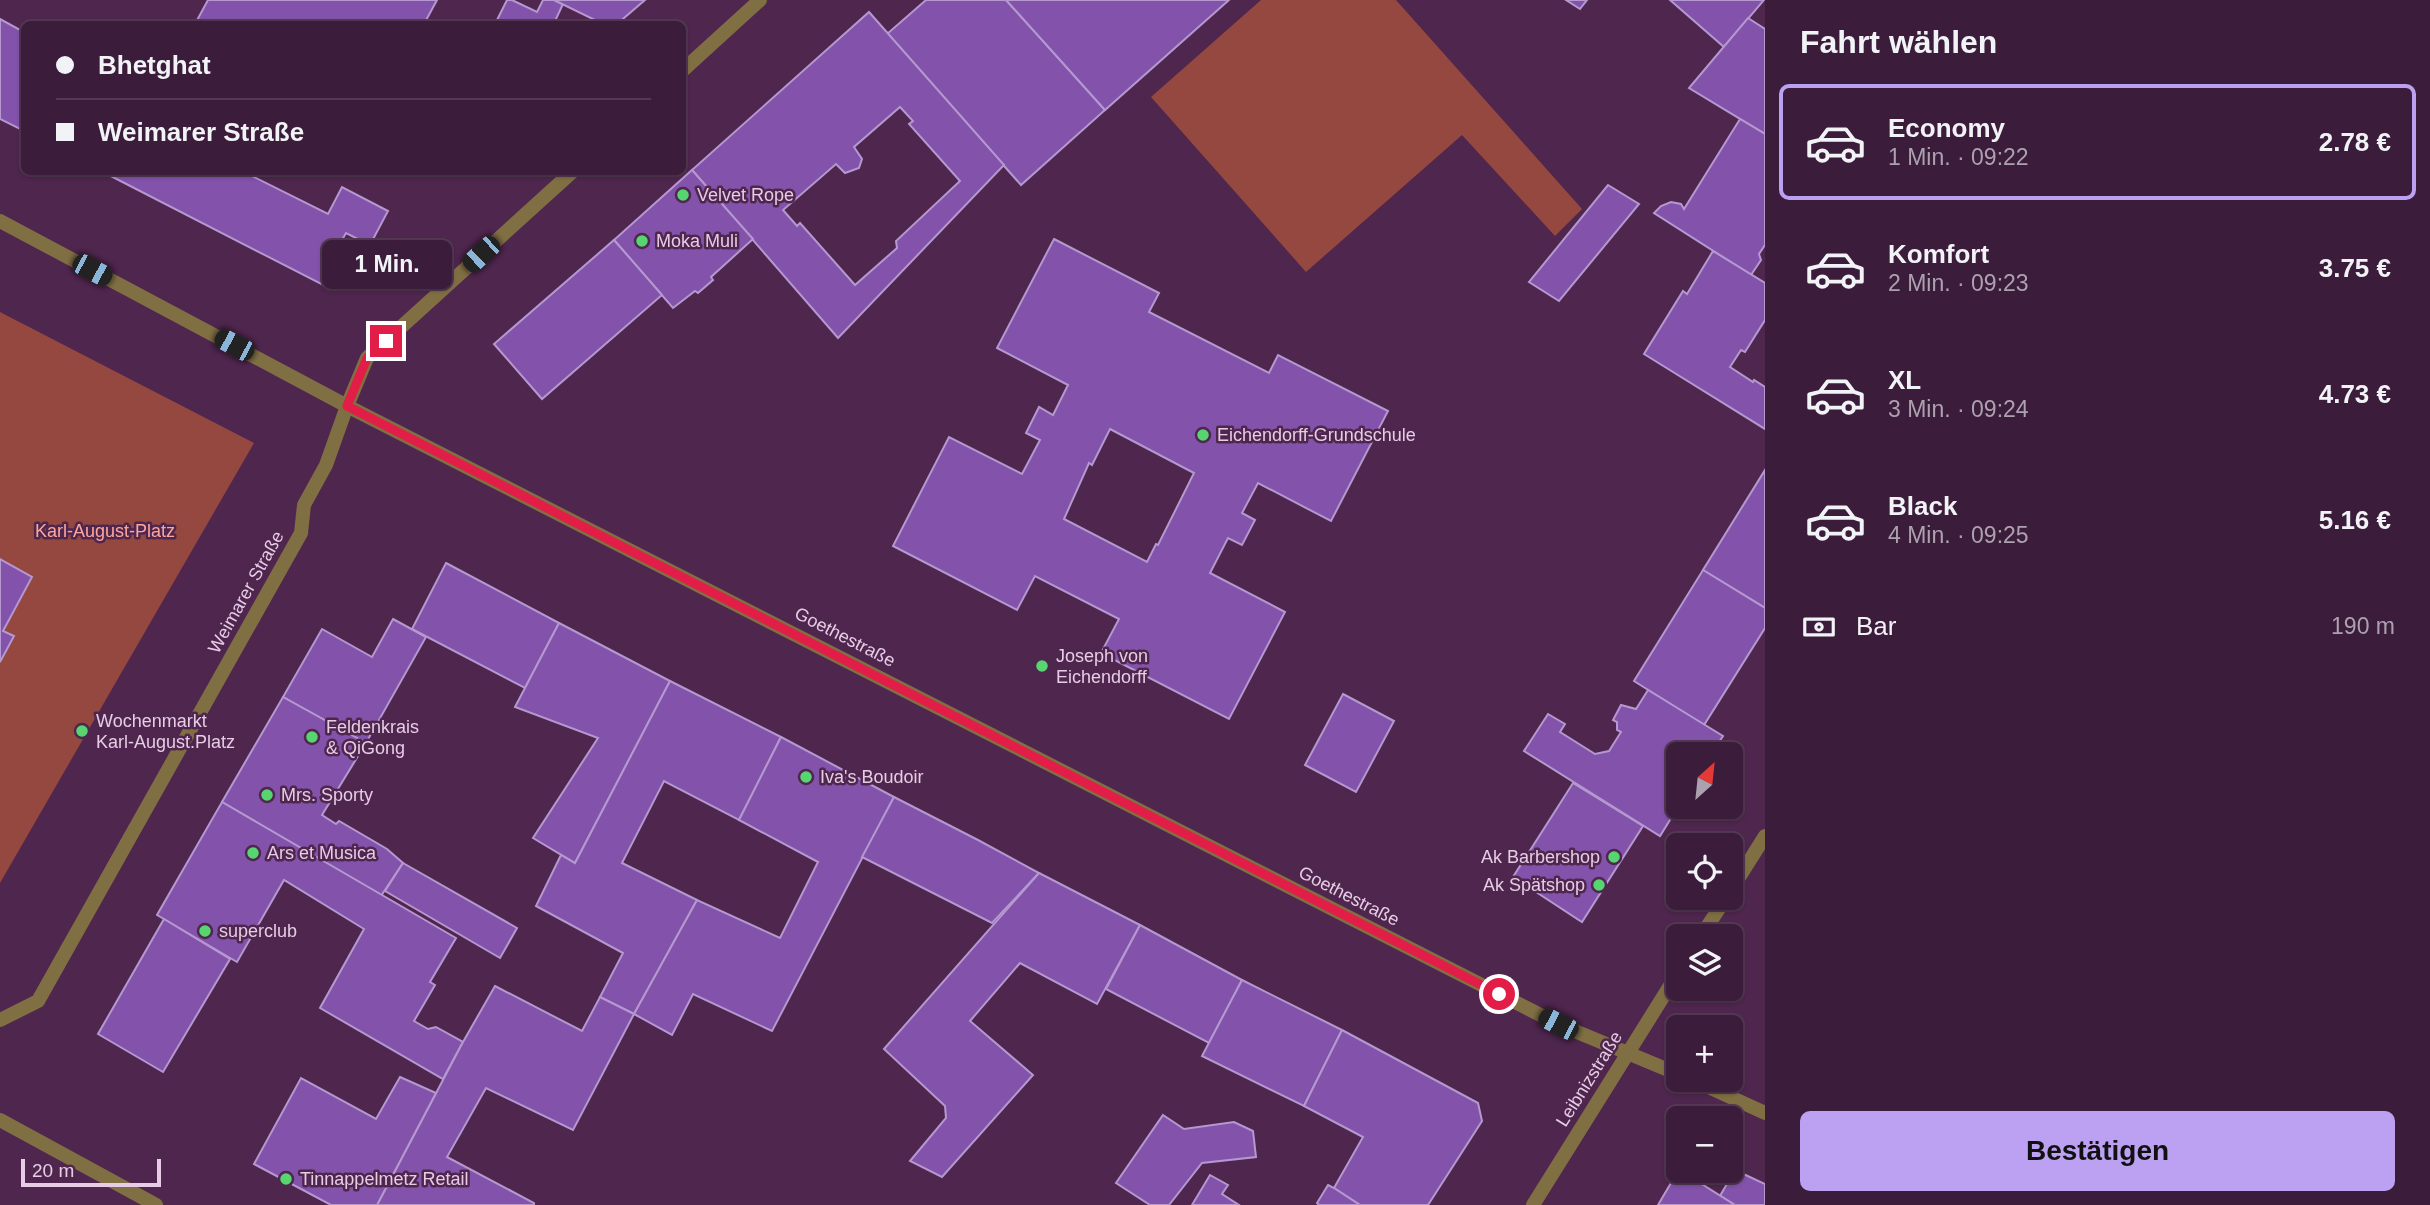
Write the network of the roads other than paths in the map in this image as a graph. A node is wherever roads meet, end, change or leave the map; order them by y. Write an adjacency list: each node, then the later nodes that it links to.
1 (760, 0): 2 (street)
2 (686, 67)
3 (569, 175): 5 (street, Weimarer Straße)
4 (0, 221): 5 (street, Goethestraße)
5 (347, 406): 9 (street, Weimarer Straße); 10 (street, Goethestraße)
6 (1765, 836): 7 (street)
7 (1743, 871)
8 (1666, 992): 10 (street, Leibnizstraße)
9 (0, 1020)
10 (1628, 1054): 11 (street, Goethestraße); 16 (street, Leibnizstraße)
11 (1666, 1069)
12 (1718, 1092): 13 (street)
13 (1765, 1114)
14 (0, 1120): 15 (street)
15 (156, 1205)
16 (1534, 1205)

